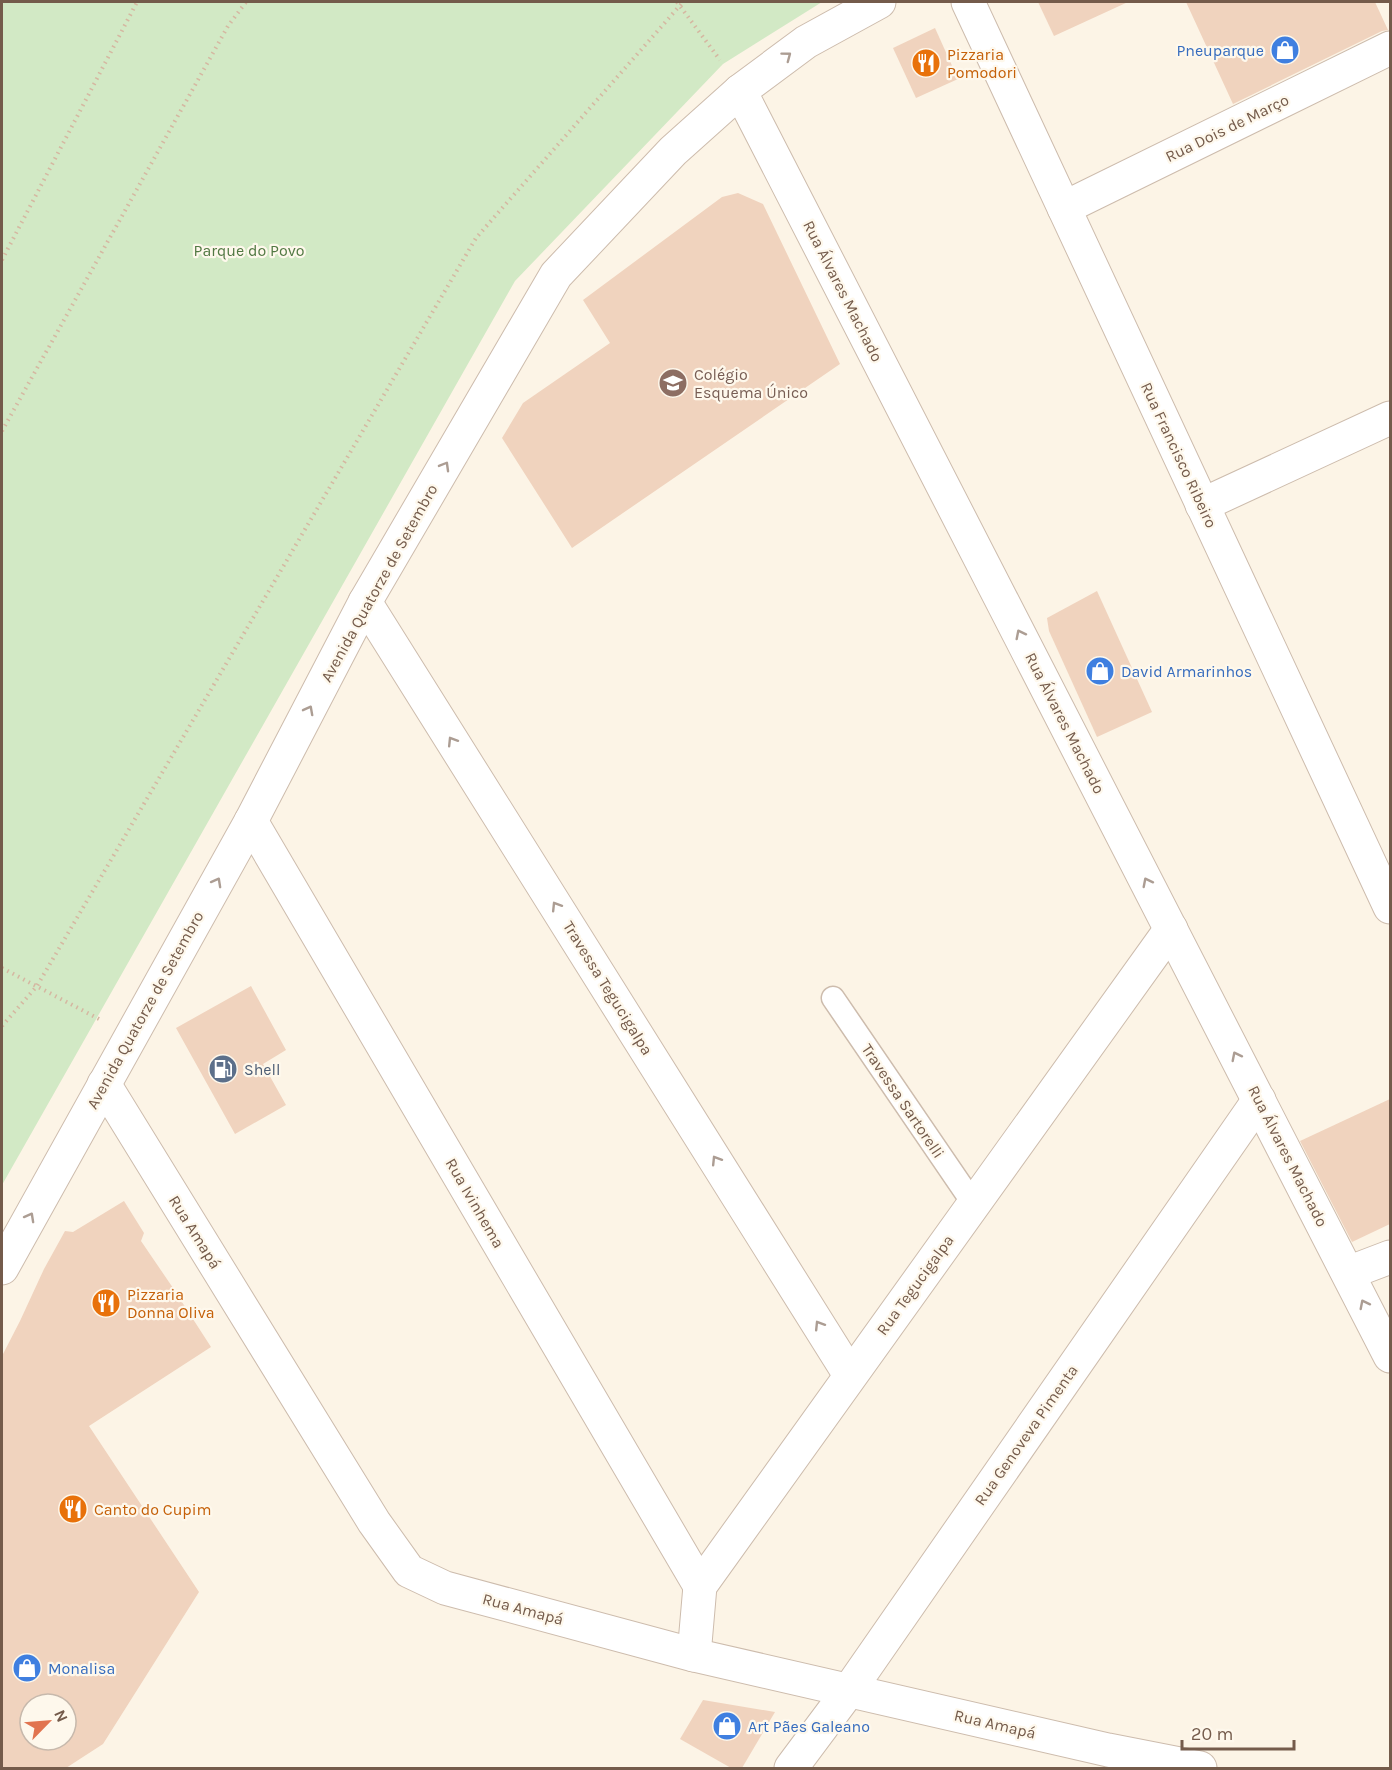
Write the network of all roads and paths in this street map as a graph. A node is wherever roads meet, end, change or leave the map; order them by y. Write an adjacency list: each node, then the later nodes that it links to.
1 (137, 2): 9 (path)
2 (246, 2): 11 (path)
3 (680, 2): 7 (path); 18 (path)
4 (879, 2): 7 (street, Avenida Quatorze de Setembro, one-way to 4)
5 (968, 2): 8 (street, Rua Francisco Ribeiro)
6 (1390, 48): 8 (street, Rua Dois de Março)
7 (740, 91): 13 (street, Avenida Quatorze de Setembro, one-way to 7); 16 (street, Rua Álvares Machado, one-way to 7)
8 (1064, 208): 12 (street, Rua Francisco Ribeiro)
9 (2, 260)
10 (1390, 418): 12 (street)
11 (2, 431)
12 (1202, 505): 15 (street, Rua Francisco Ribeiro)
13 (365, 602): 14 (street, Avenida Quatorze de Setembro, one-way to 13); 29 (street, Travessa Tegucigalpa, one-way to 13)
14 (251, 821): 21 (street, Avenida Quatorze de Setembro, one-way to 14); 30 (street, Rua Ivinhema)
15 (1390, 908)
16 (1171, 929): 23 (street, Rua Álvares Machado, one-way to 16); 24 (street, Rua Tegucigalpa)
17 (2, 968): 18 (path)
18 (37, 986): 20 (path); 21 (path)
19 (833, 998): 24 (lane, Travessa Sartorelli)
20 (2, 1026)
21 (131, 1035): 22 (street, Avenida Quatorze de Setembro)
22 (104, 1084): 26 (street, Avenida Quatorze de Setembro, one-way to 22); 31 (street, Rua Amapá)
23 (1259, 1100): 27 (street, Rua Álvares Machado); 32 (street, Rua Genoveva Pimenta)
24 (973, 1203): 29 (street, Rua Tegucigalpa)
25 (1390, 1257): 27 (street)
26 (2, 1268)
27 (1348, 1273): 28 (street, Rua Álvares Machado, one-way to 27)
28 (1390, 1356)
29 (850, 1375): 30 (street, Rua Tegucigalpa)
30 (700, 1586): 31 (street)
31 (694, 1655): 32 (street, Rua Amapá)
32 (850, 1689): 33 (street, Rua Amapá); 34 (street, Rua Genoveva Pimenta)
33 (1104, 1759): 35 (street, Rua Amapá)
34 (791, 1768)
35 (1200, 1768)

